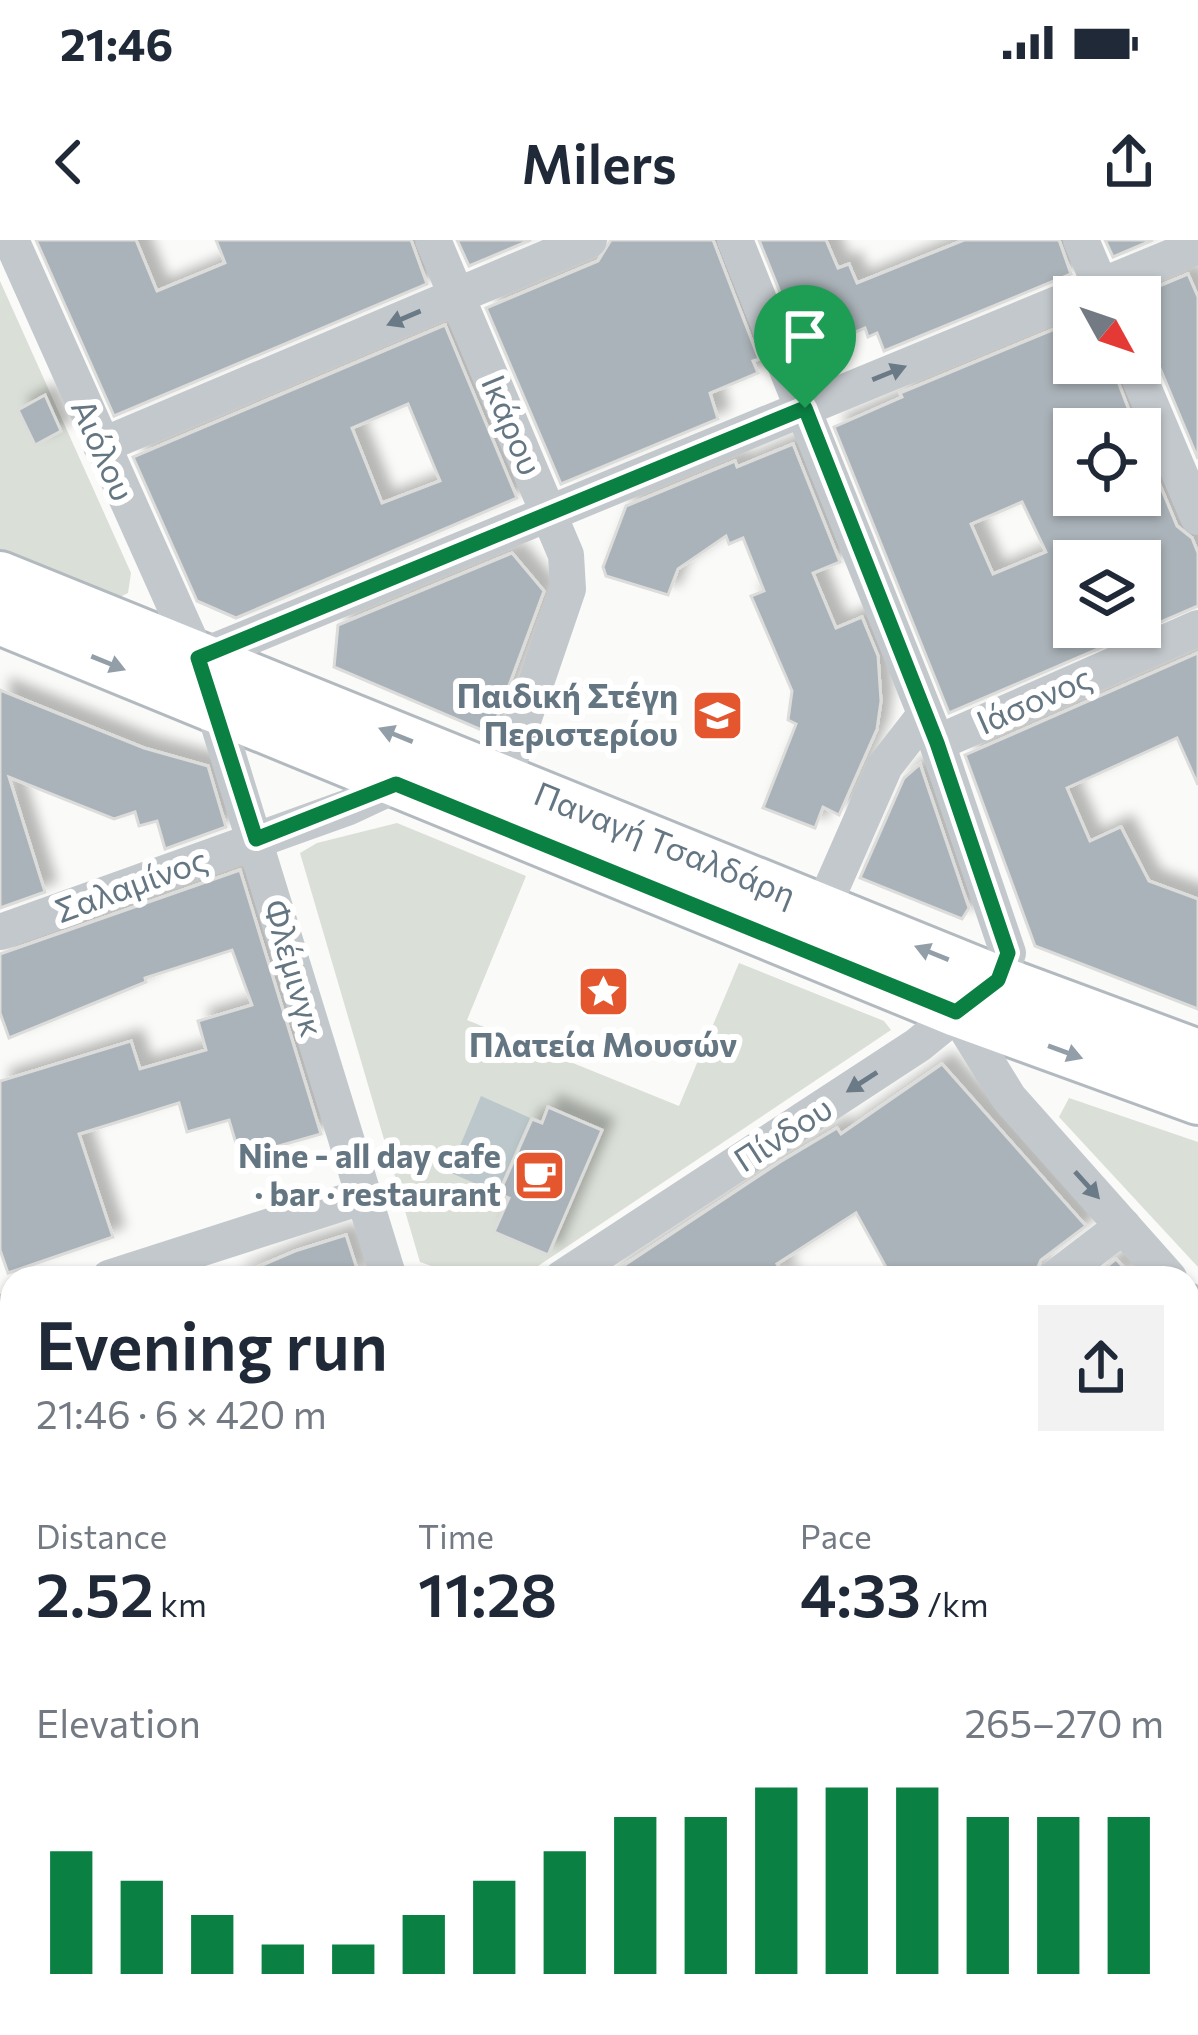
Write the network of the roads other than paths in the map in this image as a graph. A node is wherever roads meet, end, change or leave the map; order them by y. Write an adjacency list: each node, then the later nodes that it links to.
1 (10, 240): 13 (street, Αιόλου)
2 (433, 240): 9 (street, Ικάρου)
3 (590, 240): 9 (street)
4 (735, 240): 12 (street)
5 (1081, 240): 7 (street)
6 (1198, 246): 8 (street)
7 (1097, 276)
8 (1135, 276)
9 (457, 296): 13 (street, one-way to 13); 14 (street, Ικάρου)
10 (1053, 311): 12 (street, one-way to 10)
11 (1142, 384): 15 (street)
12 (805, 408): 14 (street); 20 (street)
13 (101, 446): 18 (street, Αιόλου)
14 (549, 513): 18 (street); 22 (street, Ικάρου)
15 (1198, 518)
16 (5, 605): 18 (main road, Παναγή Τσαλδάρη); 19 (main road, Παναγή Τσαλδάρη, one-way to 19)
17 (1198, 628): 20 (street, Ιάσονος)
18 (198, 658): 19 (street, Φλέμινγκ); 22 (main road, Παναγή Τσαλδάρη, one-way to 18)
19 (212, 706): 21 (main road, Παναγή Τσαλδάρη); 23 (street, Φλέμινγκ)
20 (931, 729): 24 (street, Ιάσονος); 26 (street)
21 (396, 784): 22 (main road, Παναγή Τσαλδάρη); 23 (street, Σαλαμίνος)
22 (497, 799): 24 (main road, Παναγή Τσαλδάρη)
23 (256, 839): 25 (street, Σαλαμίνος); 30 (street, Φλέμινγκ)
24 (814, 928): 26 (main road, Παναγή Τσαλδάρη, one-way to 24); 27 (main road, Παναγή Τσαλδάρη)
25 (0, 932)
26 (998, 980): 27 (street, Πίνδου); 28 (main road, Παναγή Τσαλδάρη)
27 (956, 1012): 29 (main road, Παναγή Τσαλδάρη, one-way to 29); 31 (street, one-way to 31); 34 (street, Πίνδου, one-way to 34)
28 (1198, 1054)
29 (1198, 1100)
30 (361, 1197): 32 (street); 33 (street, Φλέμινγκ)
31 (1123, 1226): 35 (street); 36 (street)
32 (146, 1266)
33 (385, 1266)
34 (580, 1266)
35 (1071, 1266)
36 (1158, 1266)

